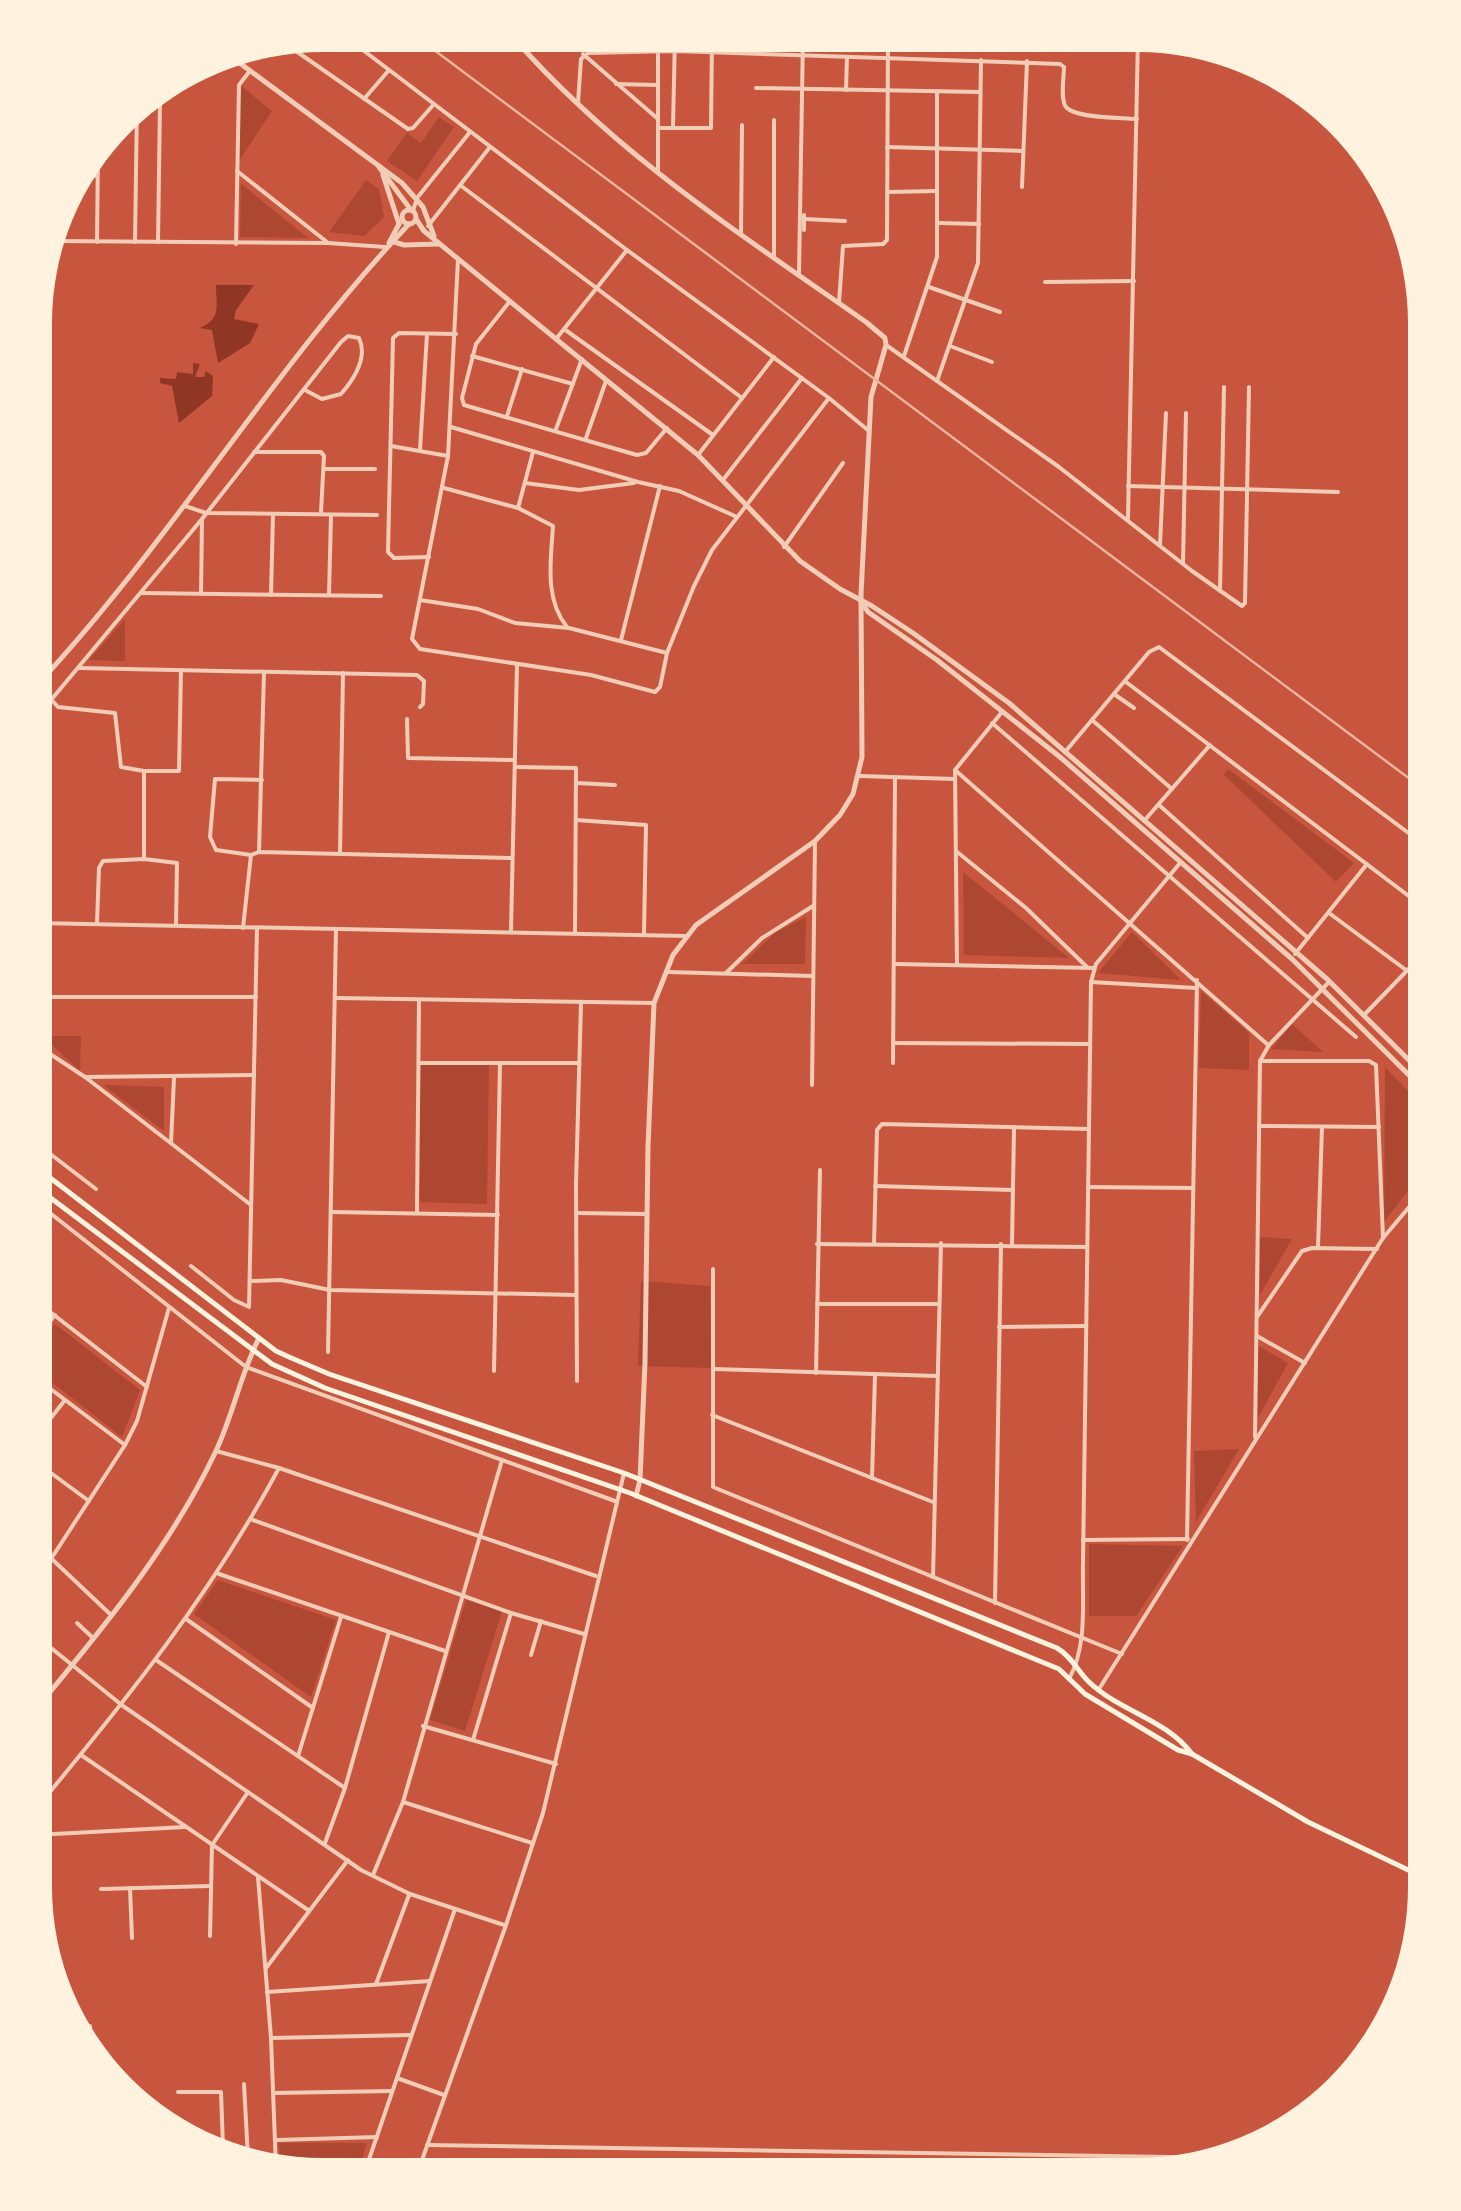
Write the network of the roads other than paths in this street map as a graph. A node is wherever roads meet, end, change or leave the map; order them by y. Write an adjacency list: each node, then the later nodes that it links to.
1 (367, 53): 17 (street)
2 (530, 53): 28 (street)
3 (608, 53): 10 (street)
4 (658, 53): 20 (street)
5 (675, 53): 37 (street)
6 (712, 53): 11 (street); 37 (street)
7 (802, 53): 11 (street)
8 (1138, 53): 32 (street)
9 (300, 54): 27 (street)
10 (583, 54): 19 (street); 28 (street)
11 (802, 56): 13 (street); 22 (street)
12 (888, 56): 13 (street); 14 (street); 24 (street)
13 (848, 57): 23 (street)
14 (982, 60): 15 (street); 26 (street)
15 (1027, 62): 32 (street); 43 (street)
16 (242, 66): 18 (street)
17 (389, 70): 27 (street); 29 (street)
18 (250, 72): 44 (street); 45 (street)
19 (616, 84): 20 (street); 31 (street)
20 (658, 85): 31 (street)
21 (756, 88): 22 (street)
22 (801, 89): 23 (street); 54 (street)
23 (846, 90): 24 (street)
24 (887, 90): 25 (street); 40 (street)
25 (937, 92): 26 (street); 41 (street)
26 (980, 92): 42 (street)
27 (364, 99): 29 (street)
28 (578, 103): 47 (street)
29 (434, 104): 38 (street)
30 (160, 108): 67 (street)
31 (658, 119): 36 (street)
32 (1137, 119): 75 (street)
33 (774, 120): 72 (street)
34 (742, 125): 62 (street)
35 (137, 128): 66 (street)
36 (658, 128): 37 (street); 47 (street)
37 (673, 128)
38 (470, 132): 39 (street); 52 (street)
39 (490, 147): 48 (street); 71 (street)
40 (887, 147): 41 (street); 51 (street)
41 (936, 147): 42 (street); 50 (street)
42 (978, 148): 43 (street); 59 (street)
43 (1023, 151): 49 (street)
44 (380, 167): 52 (street); 53 (street); 55 (street)
45 (237, 171): 68 (street); 69 (street)
46 (97, 176): 65 (street)
47 (658, 176): 62 (street)
48 (460, 185): 57 (street); 78 (street)
49 (1022, 187)
50 (937, 191): 51 (street); 58 (street)
51 (887, 192): 81 (street)
52 (417, 198): 53 (street); 57 (street)
53 (412, 211): 55 (street); 55 (street)
54 (803, 215): 56 (street); 61 (street); 74 (street)
55 (407, 221): 60 (street); 70 (street)
56 (844, 221)
57 (430, 223): 60 (street); 64 (street)
58 (937, 223): 59 (street); 77 (street)
59 (979, 224): 80 (street)
60 (424, 230): 64 (street)
61 (804, 230)
62 (741, 236): 72 (street)
63 (66, 241): 65 (street)
64 (438, 241): 70 (street); 73 (street)
65 (97, 242): 66 (street)
66 (135, 242): 67 (street)
67 (158, 242): 69 (street)
68 (328, 243): 69 (street); 70 (street)
69 (236, 244)
70 (388, 244): 133 (street)
71 (627, 250): 78 (street); 91 (street)
72 (774, 258): 74 (street)
73 (458, 259): 79 (street); 85 (street)
74 (798, 274): 81 (street)
75 (1134, 280): 76 (street); 126 (street)
76 (1045, 282)
77 (929, 287): 80 (street); 90 (street)
78 (596, 290): 83 (street); 102 (street)
79 (510, 301): 86 (street); 89 (street)
80 (966, 302): 82 (street); 88 (street)
81 (840, 303): 87 (street)
82 (1000, 312)
83 (564, 329): 86 (street); 111 (street)
84 (427, 334): 85 (street); 113 (street); 114 (street)
85 (456, 334): 107 (street)
86 (556, 339): 92 (street)
87 (886, 345): 90 (street); 110 (street)
88 (950, 346): 93 (street); 97 (street)
89 (472, 356): 94 (street); 106 (street)
90 (904, 356): 97 (street)
91 (774, 357): 95 (street); 102 (street)
92 (582, 359): 96 (street); 98 (street)
93 (992, 362)
94 (522, 369): 98 (street); 106 (street)
95 (802, 378): 103 (street); 122 (street)
96 (606, 380): 108 (street); 112 (street)
97 (938, 381): 143 (street)
98 (572, 384): 109 (street)
99 (1224, 387): 130 (street)
100 (1249, 388): 131 (street)
101 (305, 390): 101 (street); 115 (street)
102 (742, 398): 111 (street)
103 (830, 398): 110 (street); 134 (street)
104 (1166, 413): 127 (street)
105 (1186, 414): 129 (street)
106 (507, 416): 109 (street)
107 (451, 427): 116 (street); 118 (street)
108 (667, 428): 112 (street); 117 (street)
109 (556, 429): 112 (street)
110 (869, 431): 155 (street)
111 (713, 435): 117 (street)
112 (586, 438)
113 (391, 446): 114 (street); 146 (street)
114 (420, 450): 118 (street)
115 (254, 452): 121 (street); 138 (street)
116 (533, 452): 123 (street); 124 (street)
117 (698, 455): 122 (street)
118 (448, 456): 128 (street)
119 (843, 463): 145 (street)
120 (375, 468): 121 (street)
121 (323, 469): 137 (street)
122 (722, 480): 134 (street)
123 (638, 482): 124 (street); 125 (street)
124 (524, 483): 135 (street)
125 (660, 486): 141 (street); 157 (street)
126 (1128, 486): 127 (street); 143 (street)
127 (1163, 487): 129 (street); 144 (street)
128 (444, 488): 135 (street); 146 (street)
129 (1186, 488): 130 (street); 147 (street)
130 (1222, 489): 131 (street); 148 (street)
131 (1248, 490): 132 (street); 148 (street)
132 (1338, 492)
133 (185, 506): 138 (street); 160 (street)
134 (746, 507): 141 (street); 145 (street)
135 (518, 508): 156 (street)
136 (273, 512): 137 (street); 138 (street); 151 (street)
137 (321, 512): 139 (street)
138 (206, 513): 142 (street)
139 (331, 513): 140 (street); 152 (street)
140 (377, 515)
141 (738, 518): 158 (street)
142 (202, 520): 149 (street); 150 (street)
143 (1128, 520): 144 (street)
144 (1160, 545): 147 (street)
145 (784, 546): 155 (street)
146 (429, 558): 154 (street)
147 (1183, 564): 148 (street)
148 (1220, 591)
149 (141, 592): 150 (street); 161 (street)
150 (200, 594): 151 (street)
151 (271, 594): 152 (street)
152 (329, 595): 153 (street)
153 (380, 596)
154 (420, 600): 156 (street); 159 (street)
155 (862, 602): 171 (street); 176 (street); 181 (street)
156 (569, 628): 157 (street)
157 (621, 640): 158 (street)
158 (668, 653): 159 (street)
159 (517, 665): 177 (street)
160 (53, 667)
161 (79, 668): 162 (street); 167 (street)
162 (181, 670): 163 (street); 180 (street)
163 (264, 672): 164 (street); 184 (street)
164 (343, 672): 169 (street); 195 (street)
165 (1125, 681): 166 (street); 175 (street); 191 (street)
166 (1114, 694): 170 (street); 173 (street)
167 (53, 698)
168 (53, 701): 180 (street)
169 (420, 707)
170 (1134, 708)
171 (1003, 710): 174 (street); 176 (street)
172 (406, 720): 177 (street)
173 (1092, 720): 176 (street); 187 (street)
174 (992, 723): 179 (street); 201 (street)
175 (1210, 745): 187 (street); 200 (street)
176 (1063, 754): 190 (street)
177 (514, 760): 178 (street)
178 (514, 767): 185 (street); 197 (street)
179 (956, 770): 183 (street); 205 (street)
180 (144, 771): 198 (street)
181 (860, 776): 182 (street); 192 (street)
182 (895, 777): 183 (street); 219 (street)
183 (955, 779): 193 (street)
184 (262, 780): 194 (street); 196 (street)
185 (577, 783): 186 (street); 189 (street)
186 (615, 785)
187 (1172, 789): 188 (street)
188 (1159, 805): 190 (street); 216 (street)
189 (576, 820): 213 (street); 214 (street)
190 (1142, 824): 199 (street); 217 (street)
191 (1408, 832)
192 (814, 841): 203 (street); 215 (street)
193 (956, 851): 220 (street); 221 (street)
194 (259, 852): 195 (street); 196 (street)
195 (340, 854): 197 (street)
196 (251, 855): 209 (street)
197 (512, 858): 212 (street)
198 (144, 859): 207 (street); 208 (street)
199 (1180, 864): 201 (street); 218 (street)
200 (1366, 864): 202 (street); 204 (street)
201 (1170, 875): 205 (street); 233 (street)
202 (1408, 895)
203 (814, 906): 224 (street); 225 (street)
204 (1328, 912): 216 (street); 222 (street)
205 (1130, 920): 221 (street); 226 (street)
206 (53, 923): 207 (street)
207 (98, 923): 208 (street)
208 (176, 925): 209 (street)
209 (243, 928): 210 (street)
210 (257, 928): 211 (street); 231 (street)
211 (336, 929): 212 (street); 234 (street)
212 (511, 931): 213 (street)
213 (575, 932): 214 (street)
214 (644, 933): 215 (street)
215 (686, 936): 223 (street)
216 (1308, 938): 217 (street)
217 (1298, 952): 218 (street); 227 (street)
218 (1292, 958): 230 (street)
219 (894, 964): 220 (street); 240 (street)
220 (957, 966): 221 (street)
221 (1090, 968): 228 (street)
222 (1406, 970): 238 (street)
223 (665, 972): 224 (street); 237 (street)
224 (726, 973): 225 (street)
225 (813, 976): 254 (street)
226 (1197, 980): 229 (street); 242 (street)
227 (1330, 981): 230 (street); 238 (street)
228 (1091, 982): 229 (street); 241 (street)
229 (1197, 988): 266 (street)
230 (1322, 988): 233 (street); 250 (street)
231 (256, 996): 232 (street); 251 (street)
232 (53, 997)
233 (1312, 997): 239 (street); 242 (street)
234 (336, 998): 235 (street); 272 (street)
235 (419, 1000): 236 (street); 246 (street)
236 (581, 1003): 237 (street); 249 (street)
237 (654, 1004): 275 (street)
238 (1364, 1015): 244 (street)
239 (1356, 1037)
240 (894, 1043): 241 (street); 248 (street)
241 (1090, 1044): 259 (street)
242 (1269, 1045): 245 (street)
243 (53, 1058): 252 (street)
244 (1408, 1059)
245 (1260, 1061): 255 (street); 257 (street)
246 (419, 1063): 247 (street); 273 (street)
247 (500, 1063): 249 (street); 277 (street)
248 (894, 1063)
249 (579, 1064): 274 (street)
250 (1408, 1074)
251 (254, 1075): 253 (street); 270 (street)
252 (84, 1076): 253 (street); 260 (street)
253 (174, 1078): 260 (street)
254 (812, 1085)
255 (1259, 1126): 256 (street); 297 (street)
256 (1322, 1127): 257 (street); 285 (street)
257 (1378, 1127): 278 (street)
258 (1014, 1128): 259 (street); 264 (street); 268 (street)
259 (1089, 1129): 265 (street)
260 (171, 1144): 270 (street)
261 (53, 1156): 267 (street)
262 (820, 1170): 279 (street)
263 (53, 1179): 301 (main road)
264 (875, 1186): 268 (street); 280 (street)
265 (1088, 1187): 266 (street); 284 (street)
266 (1193, 1188): 335 (street)
267 (96, 1189)
268 (1013, 1190): 283 (street)
269 (53, 1199): 302 (main road)
270 (251, 1206): 289 (street)
271 (1408, 1209): 278 (street)
272 (331, 1212): 273 (street); 290 (street)
273 (417, 1212): 277 (street)
274 (576, 1213): 275 (street); 292 (street)
275 (646, 1214): 325 (street)
276 (53, 1215): 295 (street)
277 (498, 1215): 291 (street)
278 (1383, 1238): 286 (street)
279 (818, 1244): 280 (street); 293 (street)
280 (874, 1244): 281 (street)
281 (941, 1244): 282 (street); 294 (street)
282 (1000, 1244): 283 (street); 299 (street)
283 (1012, 1244): 284 (street)
284 (1087, 1247): 298 (street)
285 (1318, 1248): 286 (street); 297 (street)
286 (1377, 1249): 304 (street)
287 (191, 1266): 289 (street)
288 (712, 1269): 306 (street)
289 (250, 1281): 290 (street)
290 (330, 1290): 291 (street); 303 (street)
291 (495, 1293): 292 (street); 307 (street)
292 (576, 1294): 311 (street)
293 (817, 1304): 294 (street); 308 (street)
294 (939, 1304): 310 (street)
295 (170, 1307): 305 (street); 312 (street)
296 (54, 1316): 312 (street)
297 (1256, 1319): 300 (street)
298 (1086, 1326): 299 (street); 334 (street)
299 (1000, 1327): 342 (street)
300 (1256, 1336): 304 (street); 317 (street)
301 (260, 1337): 302 (street); 322 (main road)
302 (253, 1350): 305 (street); 326 (main road)
303 (328, 1352)
304 (1305, 1363): 317 (street)
305 (246, 1367): 319 (street); 320 (street)
306 (713, 1369): 308 (street); 315 (street)
307 (494, 1371)
308 (816, 1373): 309 (street)
309 (875, 1375): 310 (street); 324 (street)
310 (937, 1376): 330 (street)
311 (577, 1382)
312 (148, 1388): 318 (street)
313 (53, 1391): 314 (street)
314 (65, 1400): 316 (street); 318 (street)
315 (712, 1415): 324 (street); 340 (street)
316 (53, 1416)
317 (1255, 1442): 333 (street)
318 (125, 1445): 328 (street)
319 (216, 1451): 321 (street); 344 (street)
320 (502, 1460): 329 (street); 332 (street)
321 (279, 1468): 331 (street); 332 (street)
322 (624, 1473): 325 (main road); 326 (street)
323 (53, 1475): 328 (street)
324 (872, 1478): 330 (street)
325 (640, 1480): 327 (street); 358 (main road)
326 (620, 1490): 327 (main road); 329 (street)
327 (636, 1496): 360 (main road)
328 (88, 1501): 336 (street)
329 (615, 1501): 339 (street)
330 (934, 1502): 340 (street)
331 (251, 1520): 338 (street); 341 (street)
332 (479, 1536): 339 (street); 341 (street)
333 (1194, 1538): 335 (street); 355 (street)
334 (1083, 1540): 335 (street); 352 (street)
335 (1186, 1540)
336 (53, 1554)
337 (53, 1561): 344 (street)
338 (218, 1574): 345 (street); 346 (street)
339 (598, 1577): 350 (street)
340 (933, 1577): 342 (street)
341 (462, 1594): 343 (street); 354 (street)
342 (996, 1603): 352 (street)
343 (511, 1613): 347 (street); 366 (street)
344 (110, 1614): 351 (street)
345 (342, 1616): 349 (street); 364 (street)
346 (186, 1619): 357 (street); 364 (street)
347 (541, 1621): 350 (street); 356 (street)
348 (77, 1623): 351 (street)
349 (388, 1632): 354 (street); 372 (street)
350 (584, 1634): 370 (street)
351 (93, 1638): 359 (street)
352 (1080, 1638): 355 (street); 358 (street)
353 (53, 1651): 359 (street)
354 (445, 1651): 365 (street)
355 (1122, 1654): 362 (street)
356 (531, 1656)
357 (156, 1660): 363 (street); 369 (street)
358 (1077, 1666): 360 (street); 362 (main road)
359 (71, 1667): 361 (street); 363 (street)
360 (1069, 1679): 367 (main road)
361 (53, 1688)
362 (1099, 1689): 367 (main road)
363 (123, 1706): 368 (street); 373 (street)
364 (313, 1708): 369 (street)
365 (423, 1726): 366 (street); 374 (street)
366 (473, 1740): 370 (street)
367 (1192, 1754): 381 (main road)
368 (81, 1755): 371 (street); 375 (street)
369 (298, 1756): 372 (street)
370 (556, 1764): 377 (street)
371 (53, 1788)
372 (344, 1788): 378 (street)
373 (248, 1792): 378 (street); 379 (street)
374 (403, 1802): 377 (street); 382 (street)
375 (184, 1828): 376 (street); 379 (street)
376 (53, 1834)
377 (533, 1843): 390 (street)
378 (324, 1844): 380 (street)
379 (212, 1845): 383 (street); 384 (street)
380 (348, 1860): 382 (street); 389 (street)
381 (1408, 1870)
382 (372, 1876): 387 (street)
383 (258, 1877): 389 (street); 393 (street)
384 (210, 1886): 386 (street); 391 (street)
385 (101, 1888): 386 (street)
386 (130, 1888): 392 (street)
387 (410, 1894): 388 (street); 395 (street)
388 (456, 1908): 390 (street); 394 (street)
389 (308, 1910): 393 (street)
390 (506, 1925): 404 (street)
391 (210, 1936)
392 (132, 1938)
393 (265, 1969): 396 (street)
394 (430, 1981): 395 (street); 397 (street)
395 (376, 1984): 396 (street)
396 (267, 1992): 398 (street)
397 (410, 2035): 398 (street); 399 (street)
398 (270, 2038): 403 (street)
399 (397, 2078): 401 (street); 404 (street)
400 (244, 2084): 409 (street)
401 (392, 2090): 403 (street); 405 (street)
402 (178, 2092): 406 (street)
403 (273, 2093): 407 (street)
404 (444, 2096): 408 (street)
405 (377, 2137): 407 (street); 412 (street)
406 (223, 2139)
407 (275, 2140): 410 (street)
408 (428, 2145): 411 (street); 413 (street)
409 (247, 2147)
410 (275, 2153)
411 (1158, 2157)
412 (370, 2158)
413 (423, 2158)

